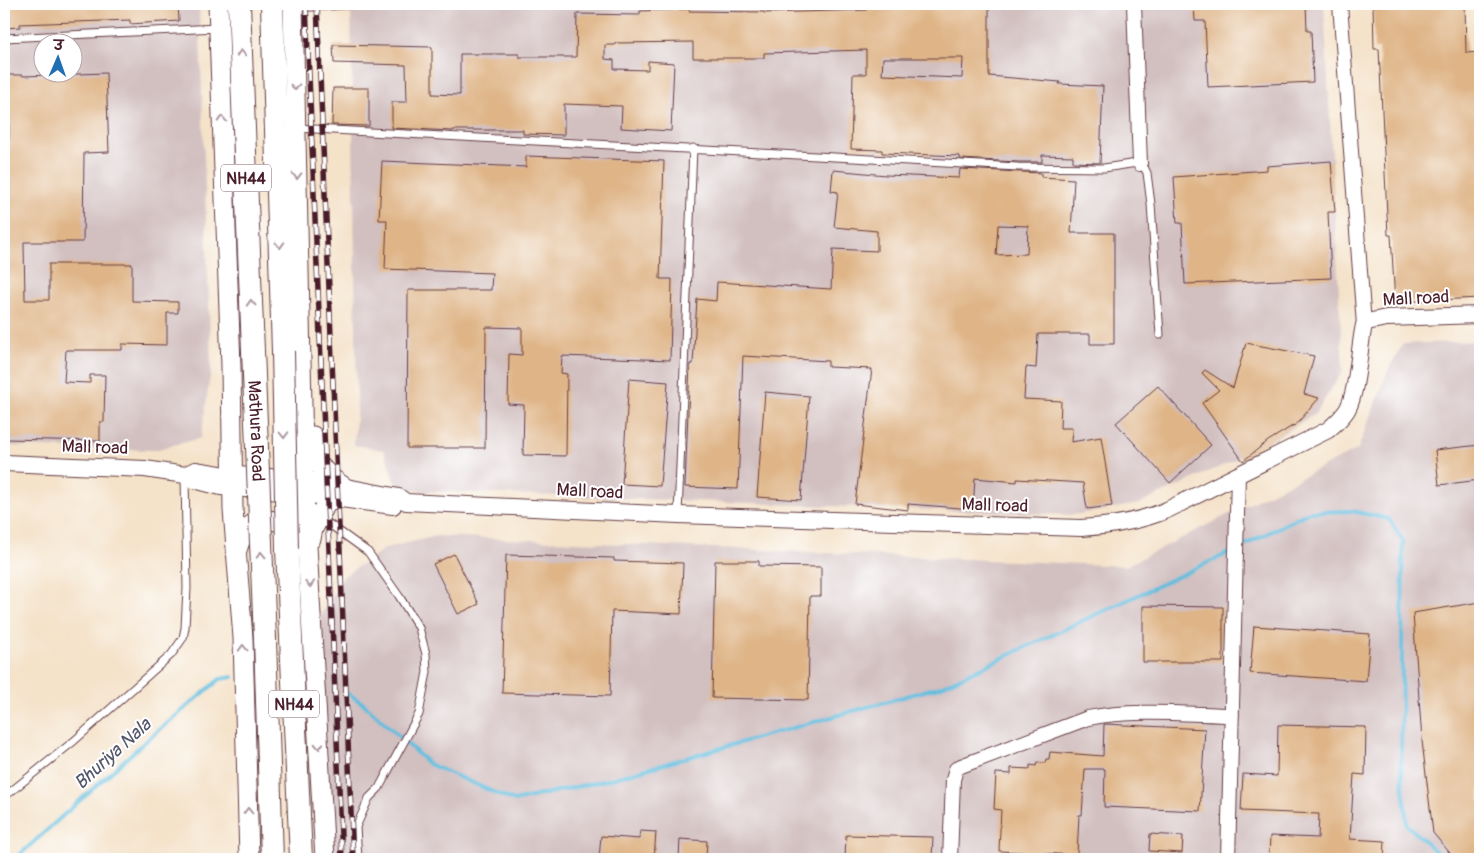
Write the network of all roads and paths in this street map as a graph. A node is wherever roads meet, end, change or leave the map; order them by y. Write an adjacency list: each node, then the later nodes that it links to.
1 (218, 4): 7 (main road)
2 (239, 4): 32 (highway, Mathura Road / NH44, one-way to 2, bridge)
3 (364, 4): 6 (lane)
4 (1134, 4): 12 (street)
5 (1340, 4): 15 (street)
6 (286, 5): 9 (main road, one-way to 9); 33 (highway, Mathura Road / NH44, one-way to 33, bridge)
7 (219, 28): 8 (lane); 11 (main road, one-way to 7)
8 (4, 38)
9 (296, 128): 10 (lane); 13 (main road, one-way to 13)
10 (693, 148): 12 (lane); 25 (lane)
11 (223, 150): 18 (main road); 22 (main road)
12 (1140, 164): 16 (lane)
13 (298, 249): 17 (main road); 24 (main road)
14 (1480, 315): 15 (street, Mall road)
15 (1364, 324): 21 (street, Mall road)
16 (1160, 335)
17 (300, 360): 18 (main road); 23 (main road)
18 (231, 366): 22 (main road)
19 (4, 463): 20 (street, Mall road)
20 (185, 475): 22 (street, Mall road); 30 (lane)
21 (1238, 475): 25 (street, Mall road); 29 (street)
22 (230, 479): 23 (street, Mall road); 27 (main road)
23 (304, 487): 24 (street, Mall road); 28 (main road)
24 (341, 493): 25 (street, Mall road); 26 (main road)
25 (678, 515)
26 (319, 516): 28 (main road); 35 (lane)
27 (236, 551): 28 (main road); 31 (main road, one-way to 27)
28 (308, 557): 34 (main road, one-way to 34)
29 (1232, 715): 36 (street); 37 (street)
30 (4, 797)
31 (249, 859)
32 (272, 859)
33 (301, 859)
34 (325, 859)
35 (358, 859)
36 (950, 859)
37 (1228, 859)

